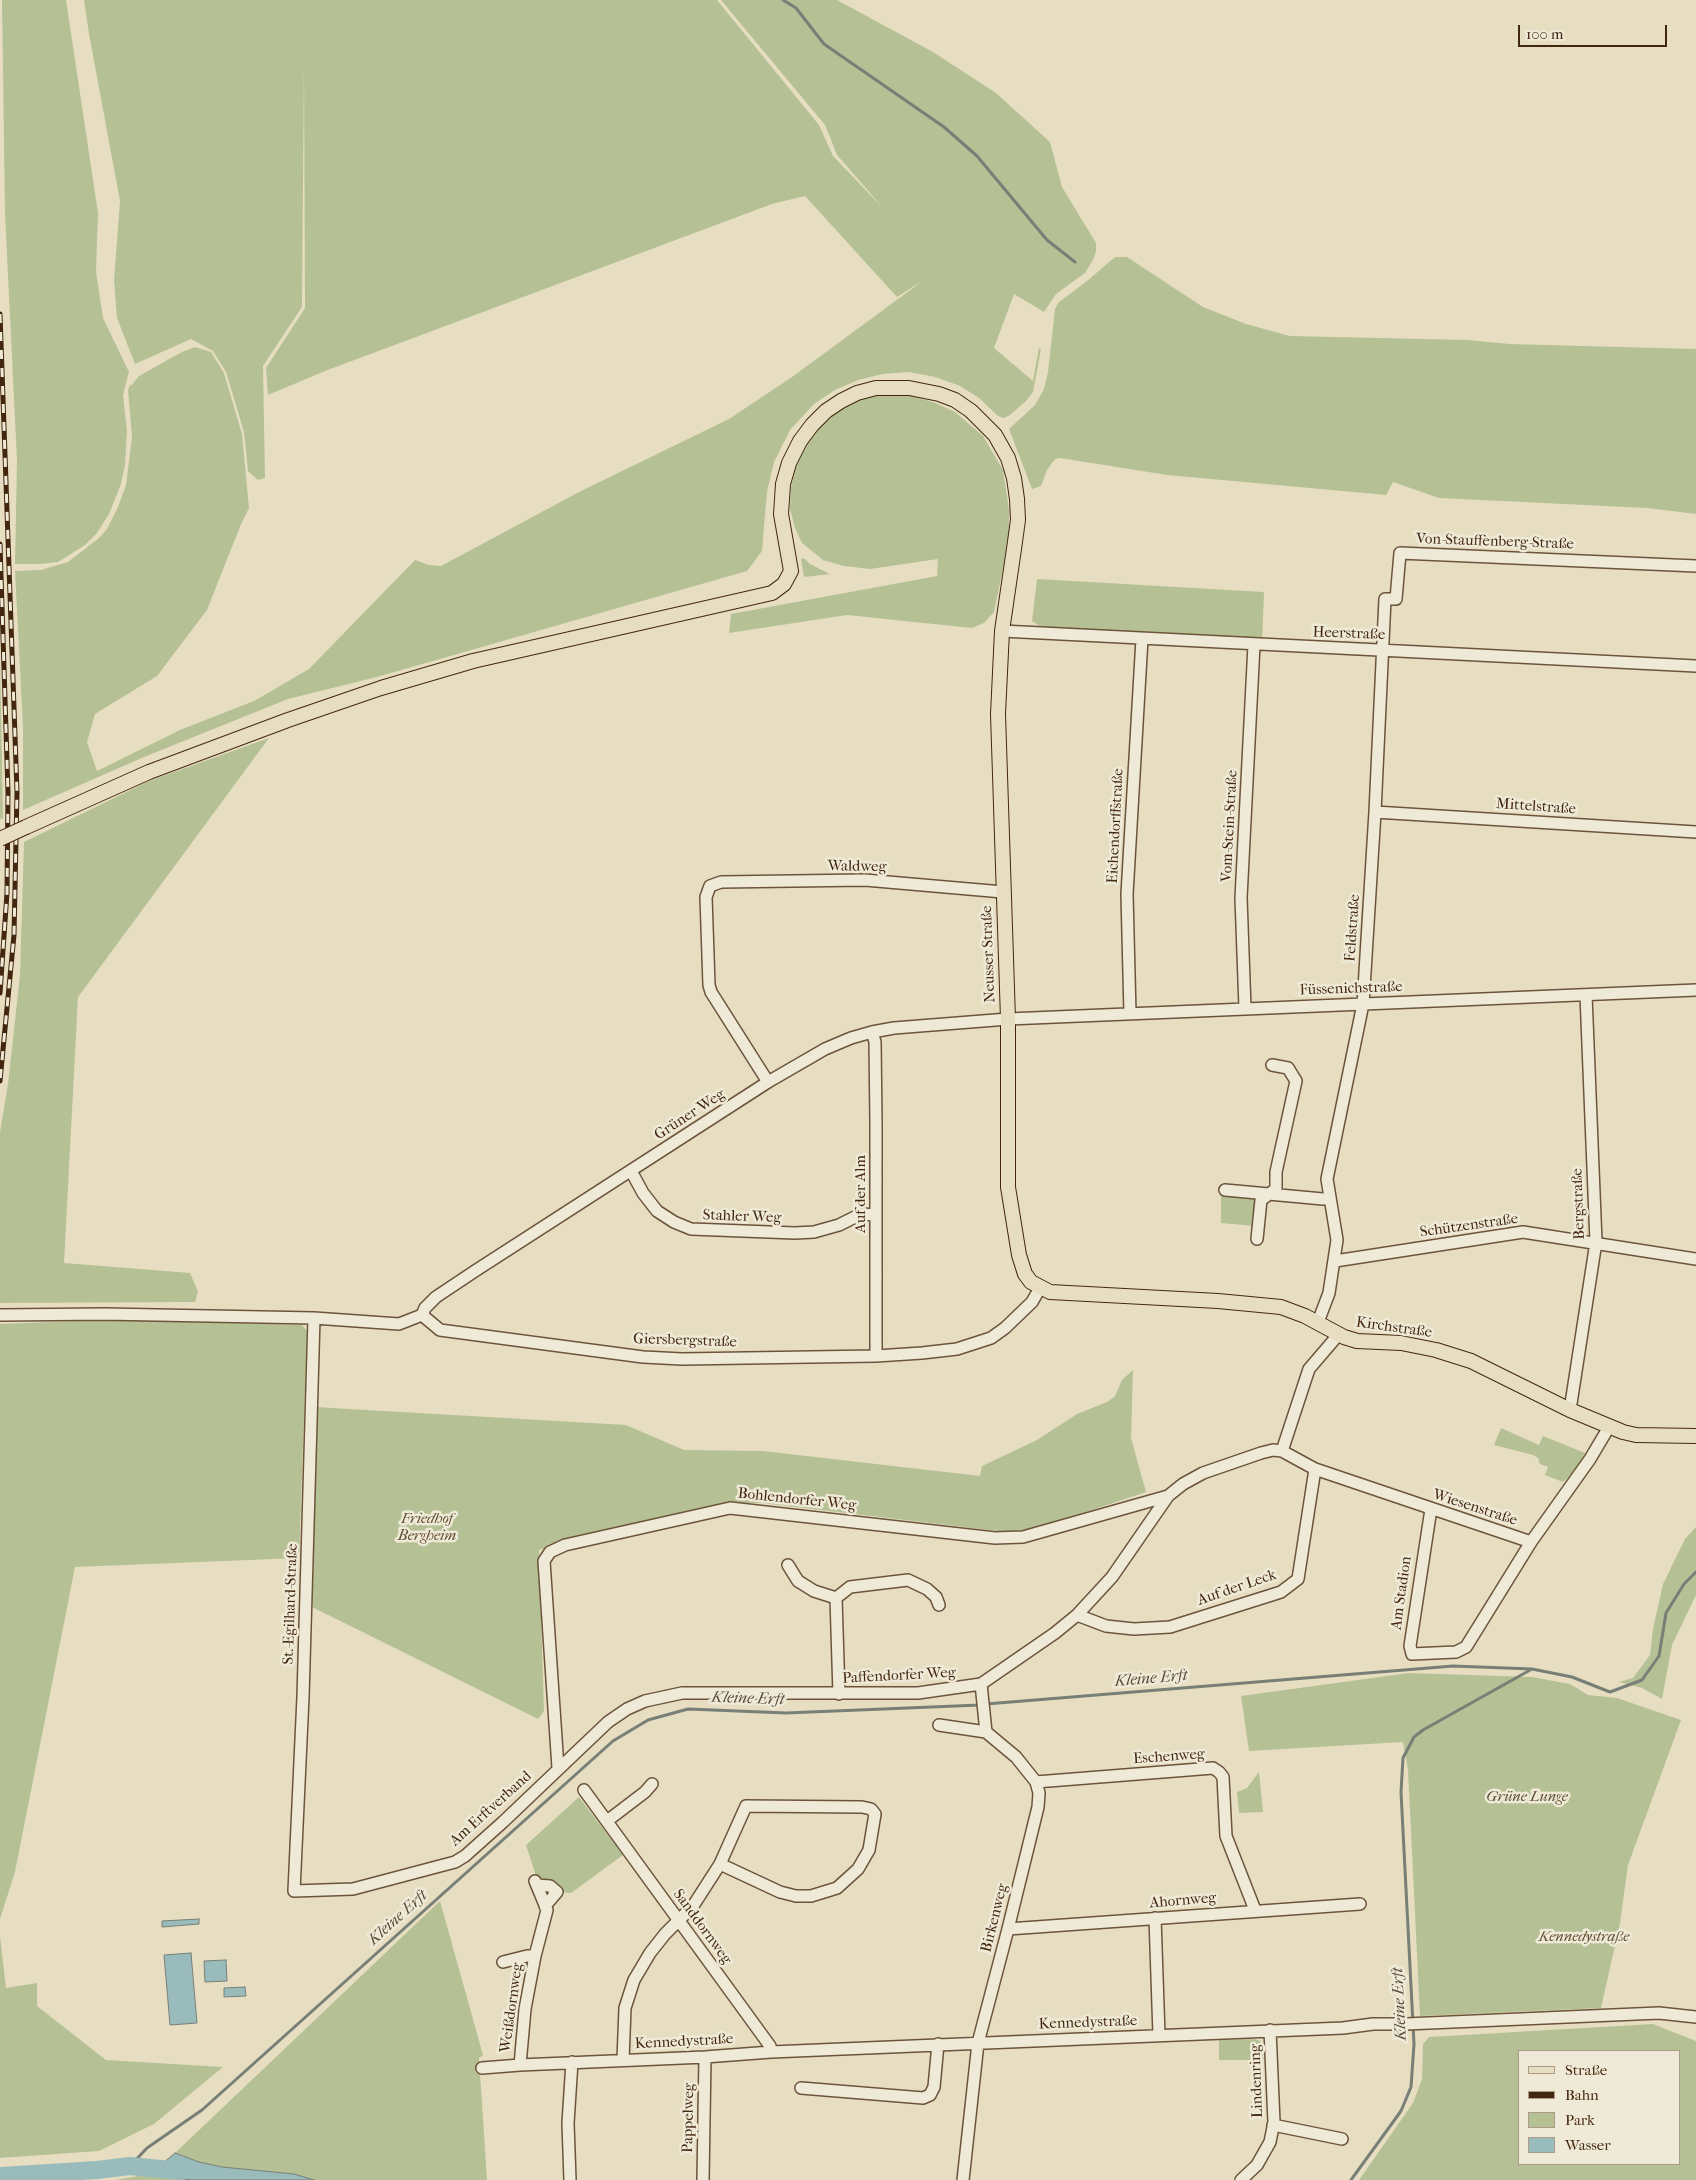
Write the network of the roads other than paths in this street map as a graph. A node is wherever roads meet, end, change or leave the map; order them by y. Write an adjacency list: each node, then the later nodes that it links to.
1 (1696, 566): 5 (street, Von-Stauffenberg-Straße)
2 (1002, 631): 3 (street, Heerstraße); 9 (main road, Neusser Straße, bridge); 10 (main road, Neusser Straße)
3 (1142, 639): 4 (street, Heerstraße); 15 (street, Eichendorffstraße)
4 (1254, 645): 5 (street, Heerstraße); 14 (street, Vom-Stein-Straße)
5 (1381, 650): 6 (street, Heerstraße); 7 (street, Feldstraße)
6 (1696, 666)
7 (1375, 812): 8 (street, Mittelstraße); 13 (street, Feldstraße)
8 (1696, 832)
9 (0, 839)
10 (1003, 892): 16 (main road, Neusser Straße); 19 (street, Waldweg)
11 (1696, 990): 12 (street, Füssenichstraße)
12 (1586, 995): 13 (street, Füssenichstraße); 26 (street, Bergstraße)
13 (1363, 1004): 14 (street, Füssenichstraße); 23 (street, Feldstraße)
14 (1245, 1008): 15 (street, Füssenichstraße)
15 (1130, 1014): 16 (street, Füssenichstraße)
16 (1008, 1019): 17 (street, Grüner Weg); 29 (main road, Neusser Straße)
17 (872, 1032): 19 (street, Grüner Weg); 24 (street, Auf der Alm)
18 (1272, 1065): 22 (street)
19 (768, 1082): 20 (street, Grüner Weg)
20 (631, 1171): 24 (street, Stahler Weg); 31 (street, Grüner Weg)
21 (1225, 1190): 22 (street)
22 (1267, 1194): 23 (street); 25 (street)
23 (1330, 1198): 28 (street, Feldstraße)
24 (876, 1215): 35 (street, Auf der Alm)
25 (1258, 1239)
26 (1596, 1242): 27 (street, Schützenstraße); 28 (street, Schützenstraße); 36 (street, Bergstraße)
27 (1696, 1259)
28 (1335, 1261): 33 (street, Feldstraße)
29 (1040, 1288): 33 (main road, Kirchstraße); 35 (street, Giersbergstraße)
30 (0, 1315): 32 (street)
31 (422, 1315): 32 (street); 35 (street, Giersbergstraße)
32 (314, 1318): 60 (street, St.-Egilhard-Straße)
33 (1318, 1322): 34 (main road, Kirchstraße)
34 (1338, 1334): 36 (main road, Kirchstraße); 39 (street)
35 (876, 1356)
36 (1570, 1410): 37 (main road, Kirchstraße)
37 (1609, 1428): 38 (main road, Kirchstraße); 43 (street, Wiesenstraße)
38 (1696, 1436)
39 (1282, 1451): 40 (street, Wiesenstraße); 41 (street, Paffendorfer Weg)
40 (1314, 1469): 42 (street, Wiesenstraße); 47 (street, Auf der Leck)
41 (1168, 1496): 47 (street, Paffendorfer Weg); 53 (street, Bohlendorfer Weg)
42 (1431, 1509): 43 (street, Wiesenstraße); 43 (street, Am Stadion)
43 (1531, 1542)
44 (788, 1565): 45 (street)
45 (836, 1598): 46 (street); 50 (street)
46 (939, 1605)
47 (1077, 1615): 48 (street, Paffendorfer Weg)
48 (981, 1689): 50 (street, Paffendorfer Weg); 52 (street)
49 (682, 1692): 50 (street, Paffendorfer Weg); 53 (street, Am Erftverband)
50 (839, 1694)
51 (939, 1725): 52 (street)
52 (986, 1732): 54 (street)
53 (558, 1768): 60 (street, Am Erftverband)
54 (1036, 1782): 62 (street, Eschenweg); 65 (street, Birkenweg)
55 (652, 1784): 57 (street)
56 (584, 1790): 57 (street, Sanddornweg)
57 (607, 1820): 64 (street, Sanddornweg)
58 (720, 1864): 58 (street); 64 (street)
59 (536, 1883): 66 (street, Weißdornweg)
60 (294, 1891)
61 (1360, 1904): 62 (street, Ahornweg)
62 (1254, 1910): 63 (street, Ahornweg)
63 (1155, 1918): 65 (street, Ahornweg); 70 (street)
64 (679, 1921): 73 (street, Sanddornweg); 75 (street)
65 (1008, 1929): 71 (street, Birkenweg)
66 (535, 1956): 67 (street, Weißdornweg); 77 (street, Weißdornweg)
67 (503, 1962)
68 (1696, 2017): 69 (street, Kennedystraße)
69 (1270, 2030): 70 (street, Kennedystraße); 80 (street, Lindenring)
70 (1159, 2036): 71 (street, Kennedystraße)
71 (978, 2043): 72 (street, Kennedystraße); 84 (street, Birkenweg)
72 (938, 2044): 73 (street, Kennedystraße); 79 (street)
73 (770, 2052): 74 (street, Kennedystraße)
74 (705, 2057): 75 (street, Kennedystraße); 83 (street, Pappelweg)
75 (623, 2060): 76 (street, Kennedystraße)
76 (572, 2062): 77 (street, Kennedystraße); 82 (street)
77 (520, 2064): 78 (street, Kennedystraße)
78 (482, 2068)
79 (801, 2088)
80 (1273, 2126): 81 (street); 85 (street, Lindenring)
81 (1342, 2139)
82 (570, 2180)
83 (703, 2180)
84 (963, 2180)
85 (1242, 2180)

